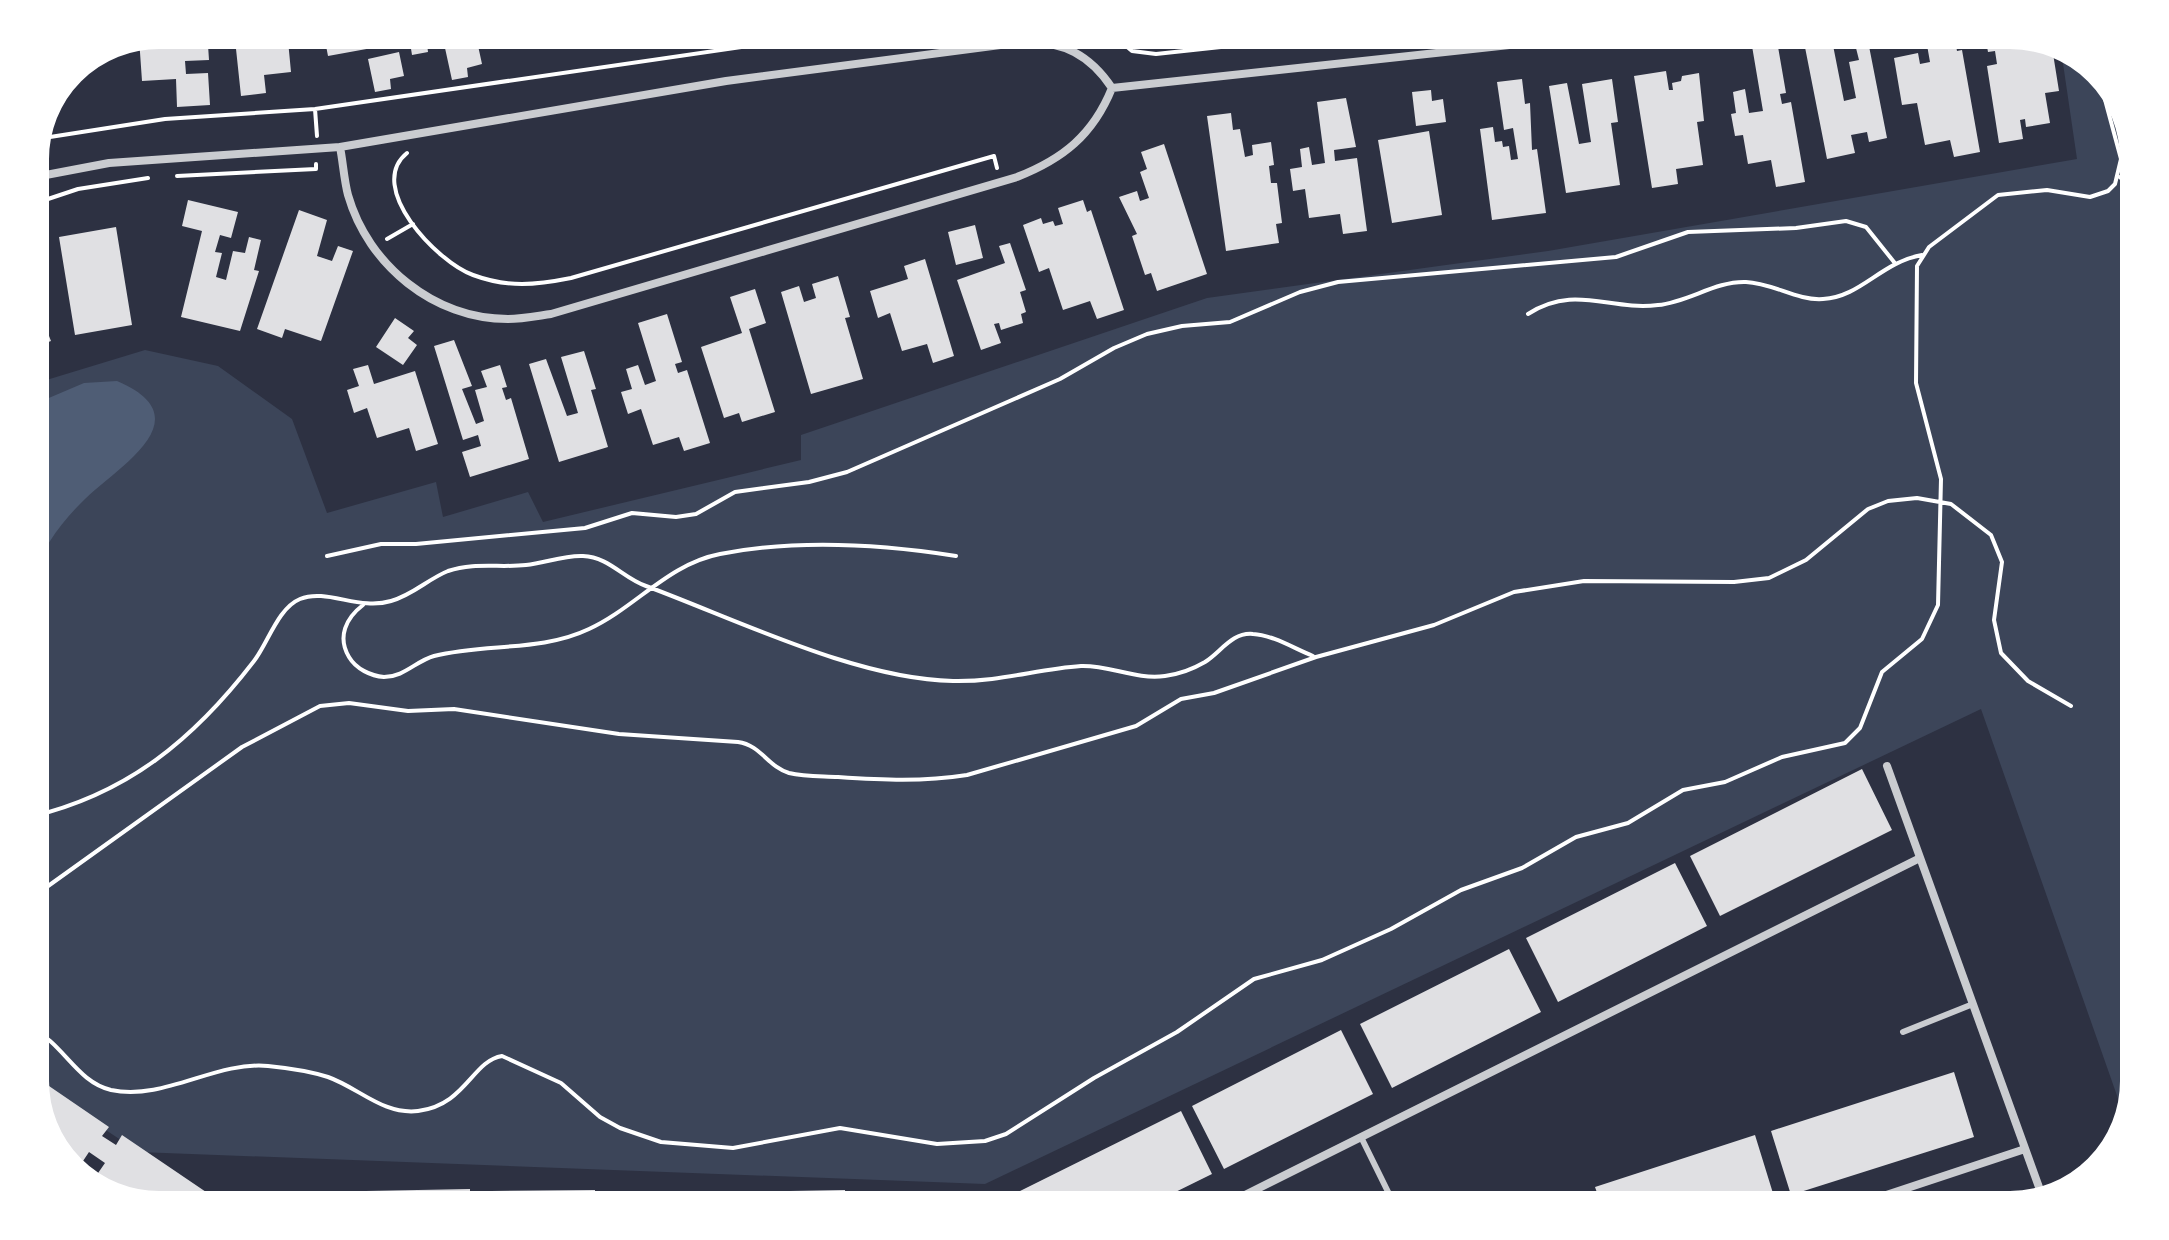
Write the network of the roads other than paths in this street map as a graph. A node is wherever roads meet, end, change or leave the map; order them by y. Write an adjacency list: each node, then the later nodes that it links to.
1 (1009, 44): 5 (street)
2 (1047, 44): 4 (street)
3 (1519, 44): 4 (street)
4 (1112, 88): 5 (street)
5 (340, 147): 6 (street)
6 (44, 175)
7 (1887, 766): 8 (street)
8 (1920, 858): 9 (street); 11 (street)
9 (1973, 1004): 10 (lane); 12 (street)
10 (1903, 1032)
11 (1361, 1137): 14 (street); 15 (lane)
12 (2025, 1149): 13 (street); 16 (street)
13 (2041, 1192)
14 (1243, 1196)
15 (1390, 1196)
16 (1883, 1196)

